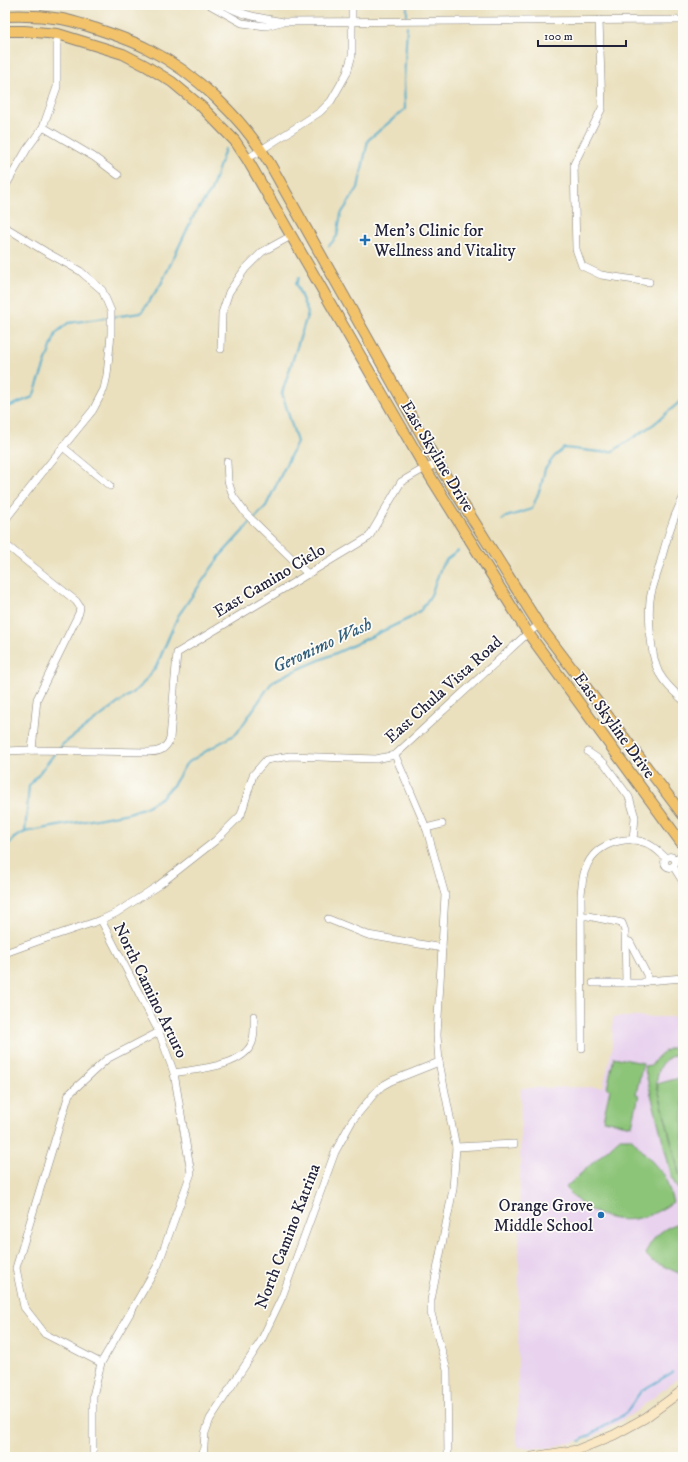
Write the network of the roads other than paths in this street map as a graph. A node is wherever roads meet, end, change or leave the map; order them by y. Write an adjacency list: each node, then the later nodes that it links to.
1 (210, 5): 8 (street)
2 (225, 5): 8 (street)
3 (353, 6): 7 (street)
4 (5, 16): 12 (main road, East Skyline Drive)
5 (599, 20): 6 (street); 7 (street); 19 (street)
6 (683, 20)
7 (352, 21): 8 (street); 12 (street)
8 (283, 22)
9 (5, 31): 10 (main road, East Skyline Drive)
10 (58, 34): 11 (street); 13 (main road, East Skyline Drive)
11 (43, 127): 14 (street); 15 (street)
12 (261, 150): 13 (street); 23 (main road, East Skyline Drive)
13 (247, 159): 18 (main road, East Skyline Drive)
14 (118, 175)
15 (8, 176): 16 (street)
16 (5, 187)
17 (5, 227): 21 (street)
18 (291, 236): 20 (street); 24 (main road, East Skyline Drive)
19 (649, 282)
20 (220, 349)
21 (63, 447): 25 (street); 27 (street)
22 (227, 462): 29 (street)
23 (438, 464): 24 (street, East Camino Cielo); 30 (main road, East Skyline Drive)
24 (425, 468): 29 (street, East Camino Cielo); 31 (main road, East Skyline Drive)
25 (110, 486)
26 (683, 498): 32 (street)
27 (5, 520)
28 (5, 544): 33 (street)
29 (308, 574): 33 (street, East Camino Cielo)
30 (539, 625): 31 (street, East Chula Vista Road); 37 (main road, East Skyline Drive)
31 (528, 633): 36 (street, East Chula Vista Road); 41 (main road, East Skyline Drive)
32 (683, 700)
33 (32, 750): 34 (street)
34 (5, 751)
35 (588, 752): 40 (street)
36 (395, 755): 39 (street); 49 (street, East Chula Vista Road)
37 (683, 815)
38 (442, 824): 39 (street)
39 (426, 828): 51 (street)
40 (633, 840): 43 (street); 47 (street)
41 (683, 845)
42 (683, 854): 44 (street)
43 (666, 858): 44 (street); 45 (street)
44 (676, 859): 45 (street)
45 (674, 866): 46 (street)
46 (683, 882)
47 (582, 916): 50 (street); 59 (street)
48 (328, 919): 51 (street)
49 (101, 920): 52 (street); 58 (street, North Camino Arturo)
50 (626, 940): 54 (street); 55 (street)
51 (442, 948): 60 (street)
52 (5, 953)
53 (683, 978): 54 (street)
54 (647, 981): 55 (street)
55 (626, 983): 56 (street)
56 (592, 984)
57 (254, 1016): 61 (street)
58 (159, 1032): 61 (street, North Camino Arturo); 64 (street)
59 (582, 1048)
60 (439, 1062): 63 (street); 67 (street, North Camino Katrina)
61 (174, 1073): 64 (street, North Camino Arturo)
62 (514, 1144): 63 (street)
63 (456, 1148): 68 (street)
64 (101, 1363): 66 (street, North Camino Arturo)
65 (683, 1390): 69 (main road)
66 (93, 1457)
67 (203, 1457)
68 (448, 1457)
69 (532, 1457)

